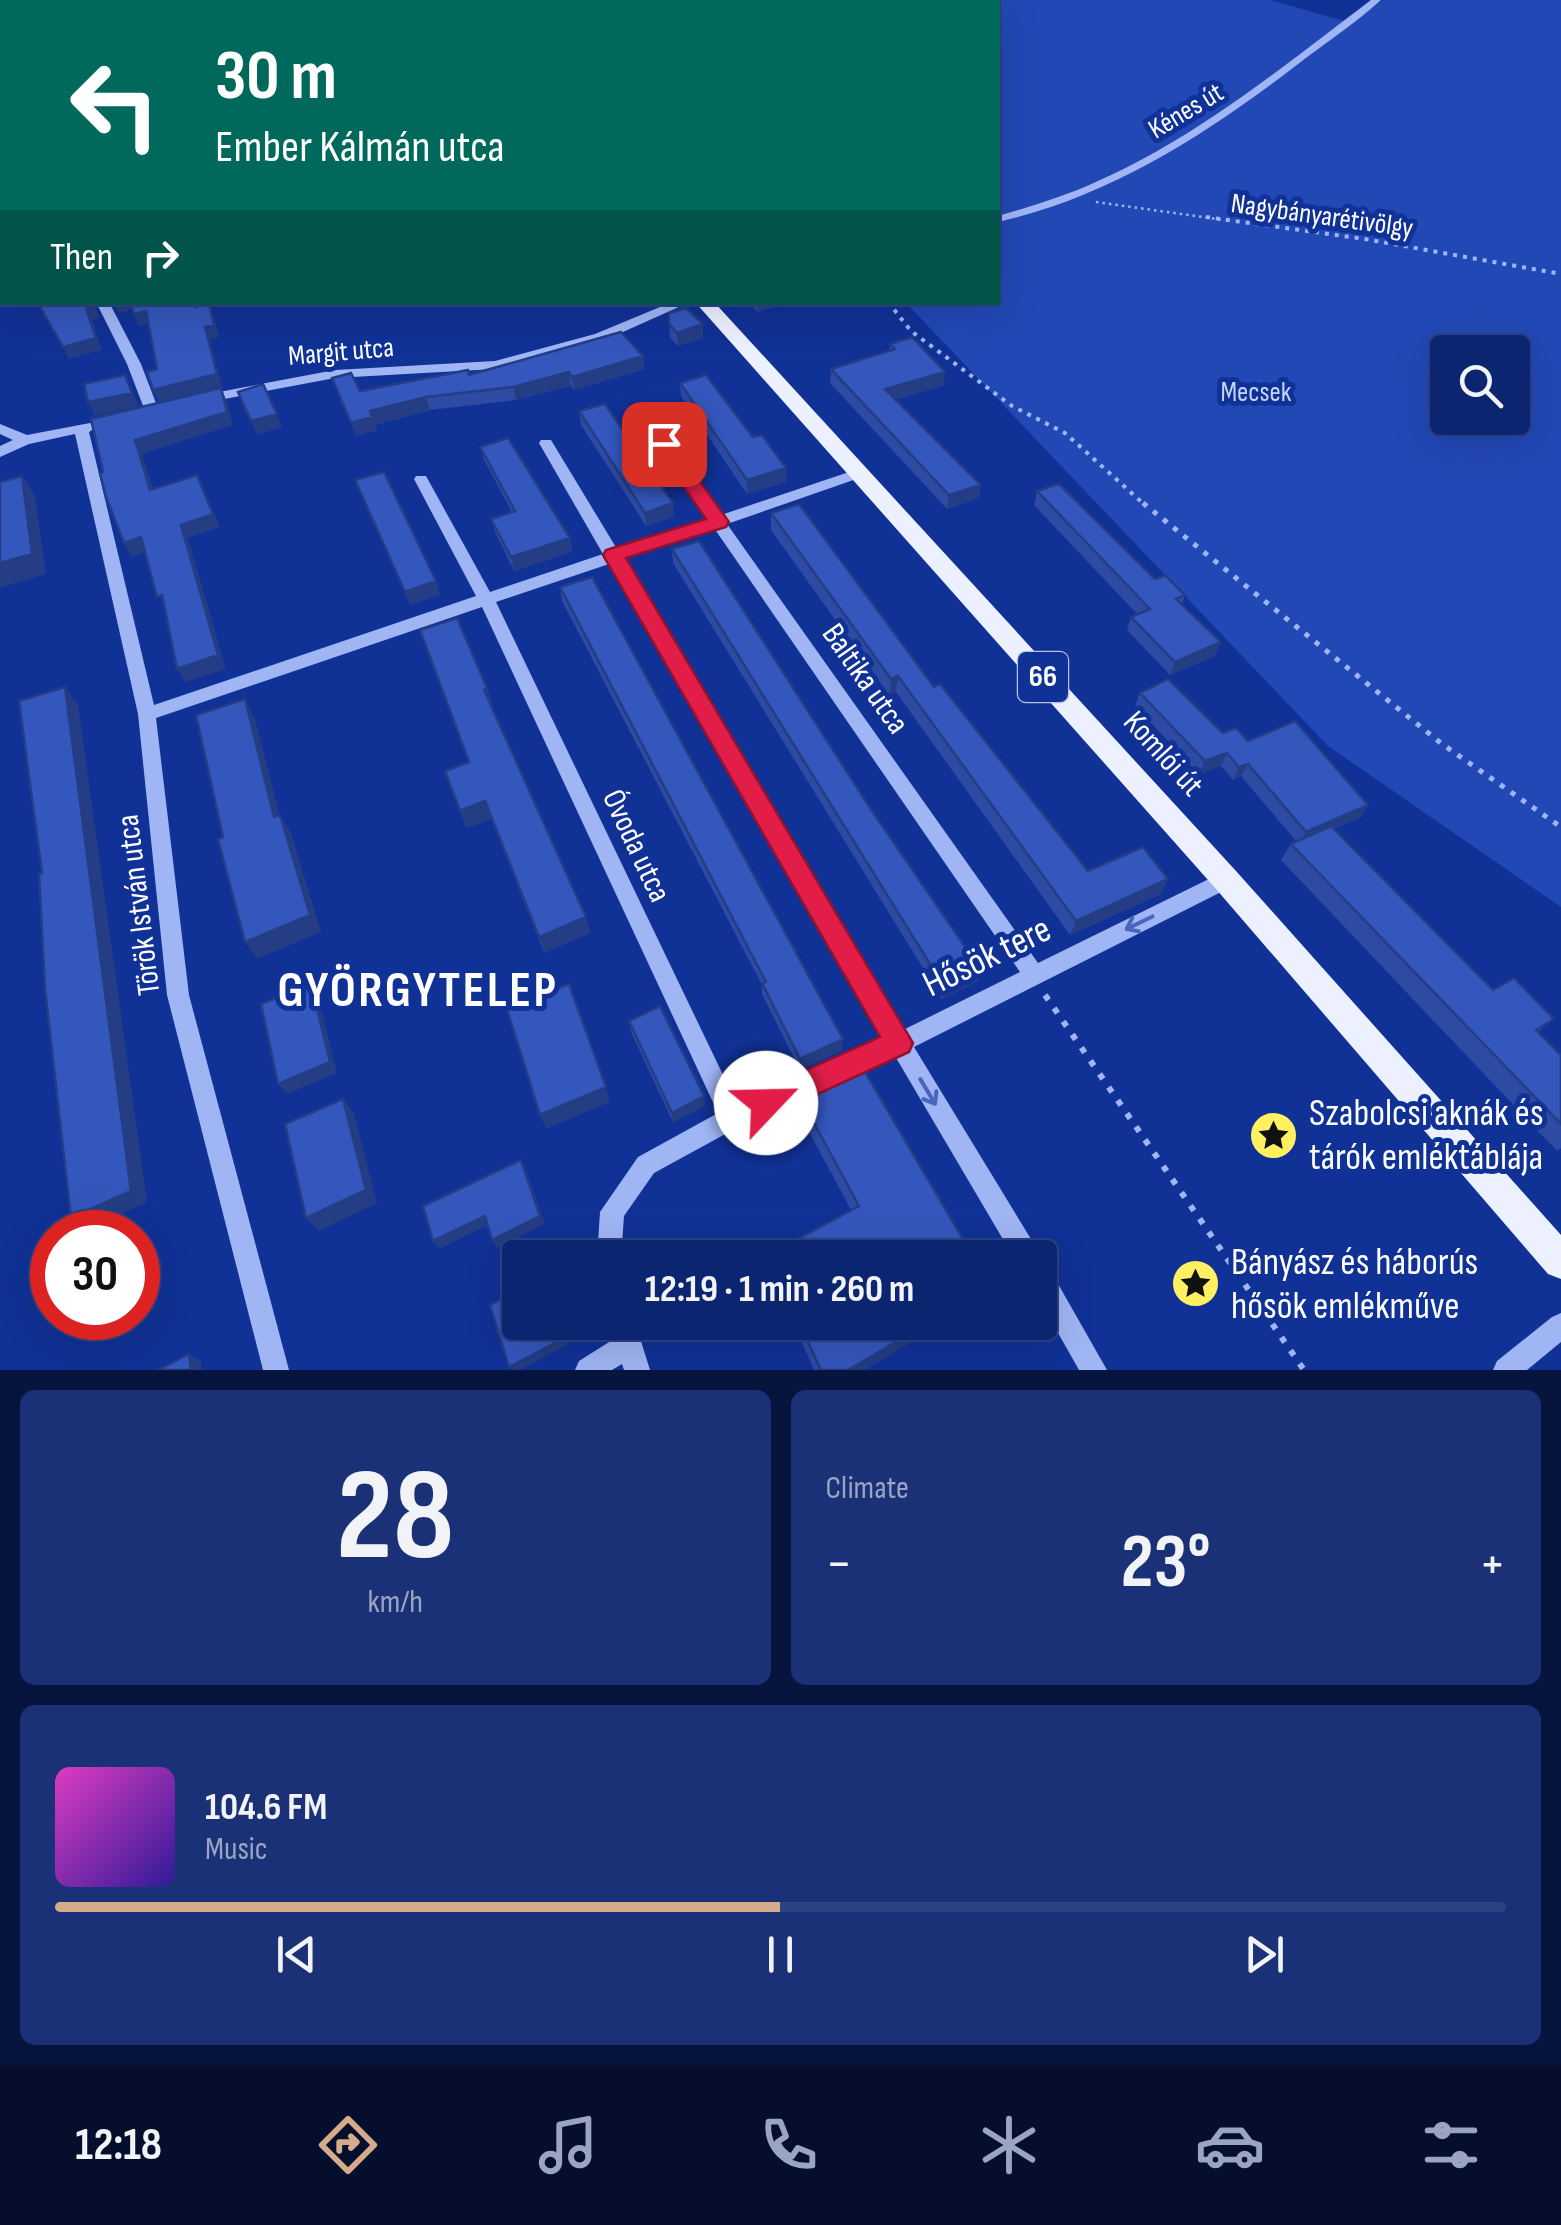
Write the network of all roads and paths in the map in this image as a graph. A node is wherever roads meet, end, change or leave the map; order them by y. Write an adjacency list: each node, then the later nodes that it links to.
1 (1377, 0): 2 (street, Kénes út)
2 (1079, 197): 3 (street, Kénes út); 4 (path, Nagybányarétivölgy)
3 (1000, 218)
4 (1561, 274)
5 (104, 305): 11 (street)
6 (677, 305): 9 (street, Margit utca)
7 (707, 305): 18 (main road, Komlói út / 66)
8 (890, 305): 24 (path)
9 (188, 403)
10 (170, 407): 11 (street)
11 (152, 411): 12 (street)
12 (134, 416)
13 (645, 418): 20 (street, Baltika utca)
14 (0, 428): 15 (street)
15 (25, 440): 17 (street); 23 (street, Török István utca)
16 (546, 444): 21 (street)
17 (0, 452)
18 (860, 473): 20 (street); 25 (main road, Komlói út / 66)
19 (421, 479): 22 (street, Óvoda utca)
20 (718, 522): 21 (street); 26 (street, Baltika utca)
21 (613, 555): 22 (street); 27 (street)
22 (486, 599): 23 (street); 28 (street, Óvoda utca)
23 (148, 714): 35 (street, Török István utca)
24 (1561, 827)
25 (1226, 880): 26 (street, Hősök tere, one-way to 26); 31 (main road, Komlói út / 66)
26 (1034, 975): 27 (street, Hősök tere); 38 (path)
27 (899, 1043): 28 (street, Hősök tere); 30 (street, one-way to 30)
28 (732, 1118): 29 (street, Hősök tere)
29 (610, 1240)
30 (1017, 1240)
31 (1561, 1261)
32 (1057, 1306): 37 (street)
33 (1561, 1326): 39 (street)
34 (629, 1346): 36 (street)
35 (276, 1370)
36 (588, 1370)
37 (1094, 1370)
38 (1304, 1370)
39 (1506, 1370)

